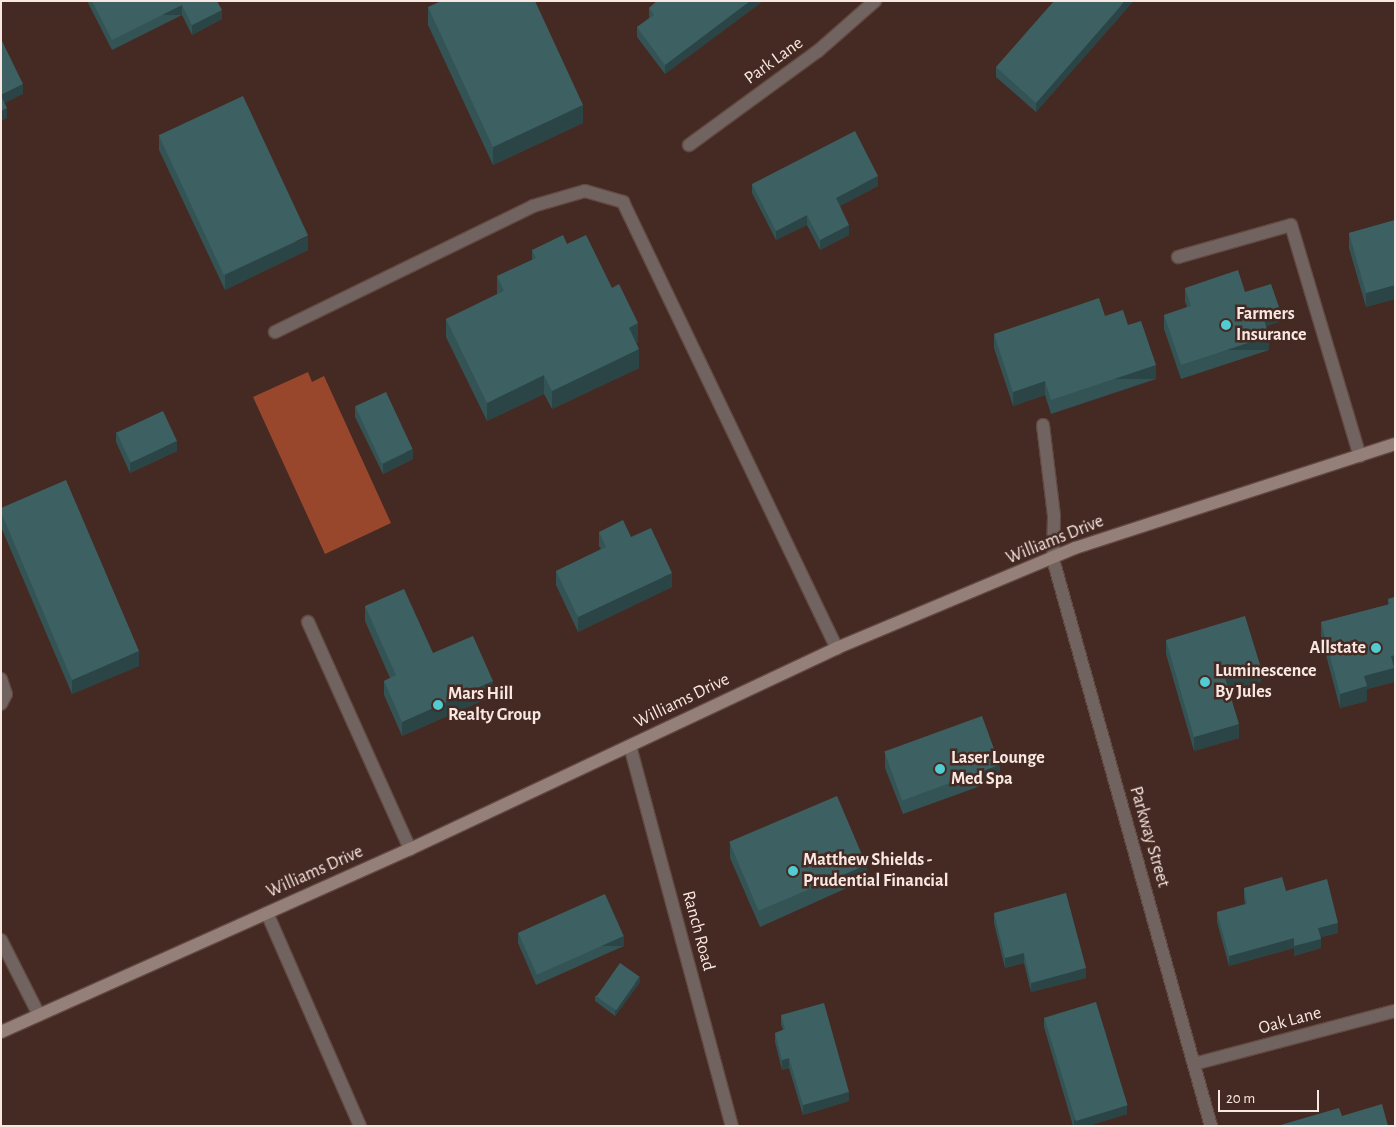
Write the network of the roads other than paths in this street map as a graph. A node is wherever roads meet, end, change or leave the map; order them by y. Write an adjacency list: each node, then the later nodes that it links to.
1 (876, 1): 2 (street, Park Lane)
2 (689, 144)
3 (1178, 257): 7 (street)
4 (275, 332): 10 (street)
5 (1043, 424): 8 (street, Parkway Street)
6 (1395, 444): 7 (main road, Williams Drive)
7 (1360, 456): 8 (main road, Williams Drive)
8 (1053, 559): 10 (main road, Williams Drive); 20 (street, Parkway Street)
9 (308, 622): 14 (street)
10 (837, 648): 13 (main road, Williams Drive)
11 (1, 679): 12 (street)
12 (1, 704)
13 (630, 746): 14 (main road, Williams Drive); 22 (street, Ranch Road)
14 (410, 849): 15 (main road, Williams Drive)
15 (267, 913): 18 (main road, Williams Drive); 21 (street)
16 (1, 940): 18 (street)
17 (1395, 1011): 20 (street, Oak Lane)
18 (39, 1015): 19 (main road, Williams Drive)
19 (1, 1032)
20 (1194, 1064): 23 (street, Parkway Street)
21 (360, 1126)
22 (732, 1126)
23 (1211, 1126)

